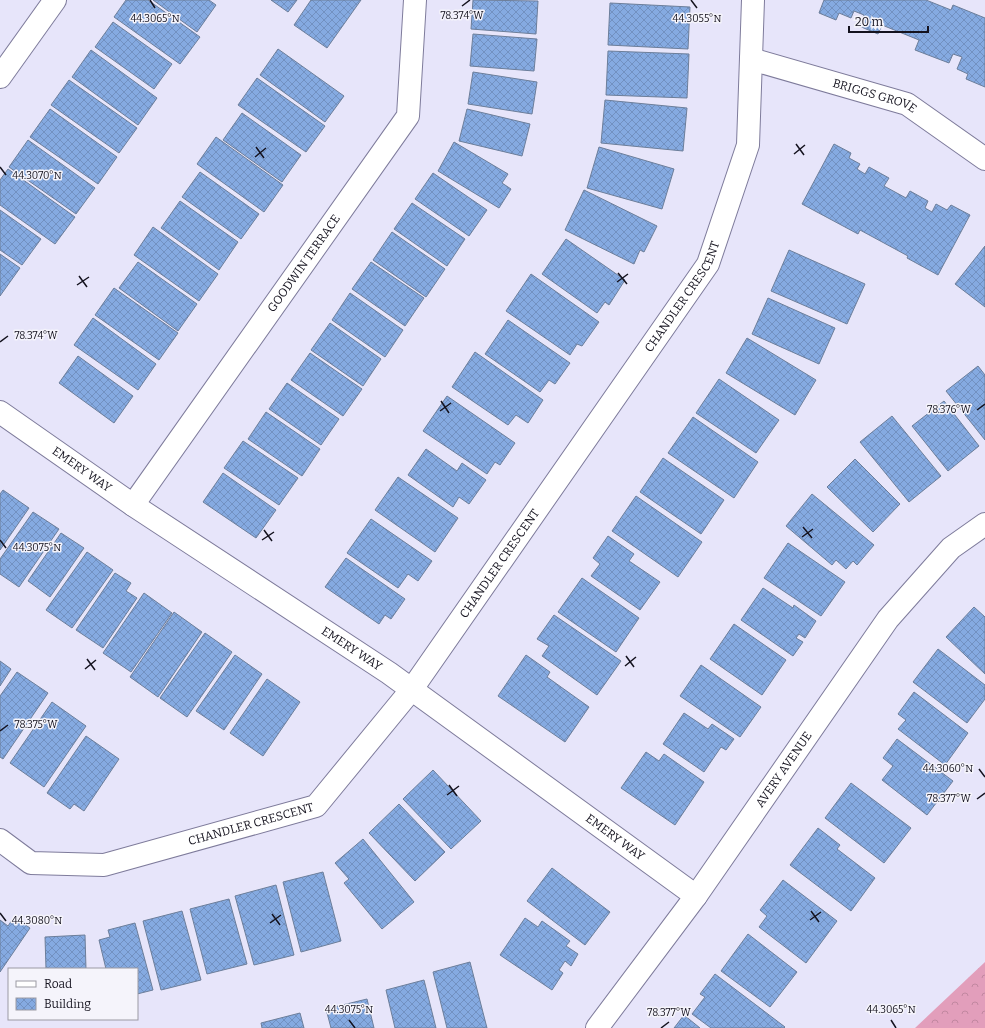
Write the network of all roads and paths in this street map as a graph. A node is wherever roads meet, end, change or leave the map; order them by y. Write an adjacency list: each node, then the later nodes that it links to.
1 (55, 0): 5 (street)
2 (415, 0): 8 (street, GOODWIN TERRACE)
3 (753, 0): 4 (street, CHANDLER CRESCENT)
4 (751, 59): 6 (street, BRIGGS GROVE); 10 (street, CHANDLER CRESCENT)
5 (0, 77)
6 (985, 159)
7 (0, 412): 8 (street, EMERY WAY)
8 (133, 505): 10 (street, EMERY WAY)
9 (985, 524): 12 (street, AVERY AVENUE)
10 (412, 689): 11 (street, CHANDLER CRESCENT); 12 (street, EMERY WAY)
11 (0, 840)
12 (696, 896): 13 (street, AVERY AVENUE)
13 (597, 1028)

